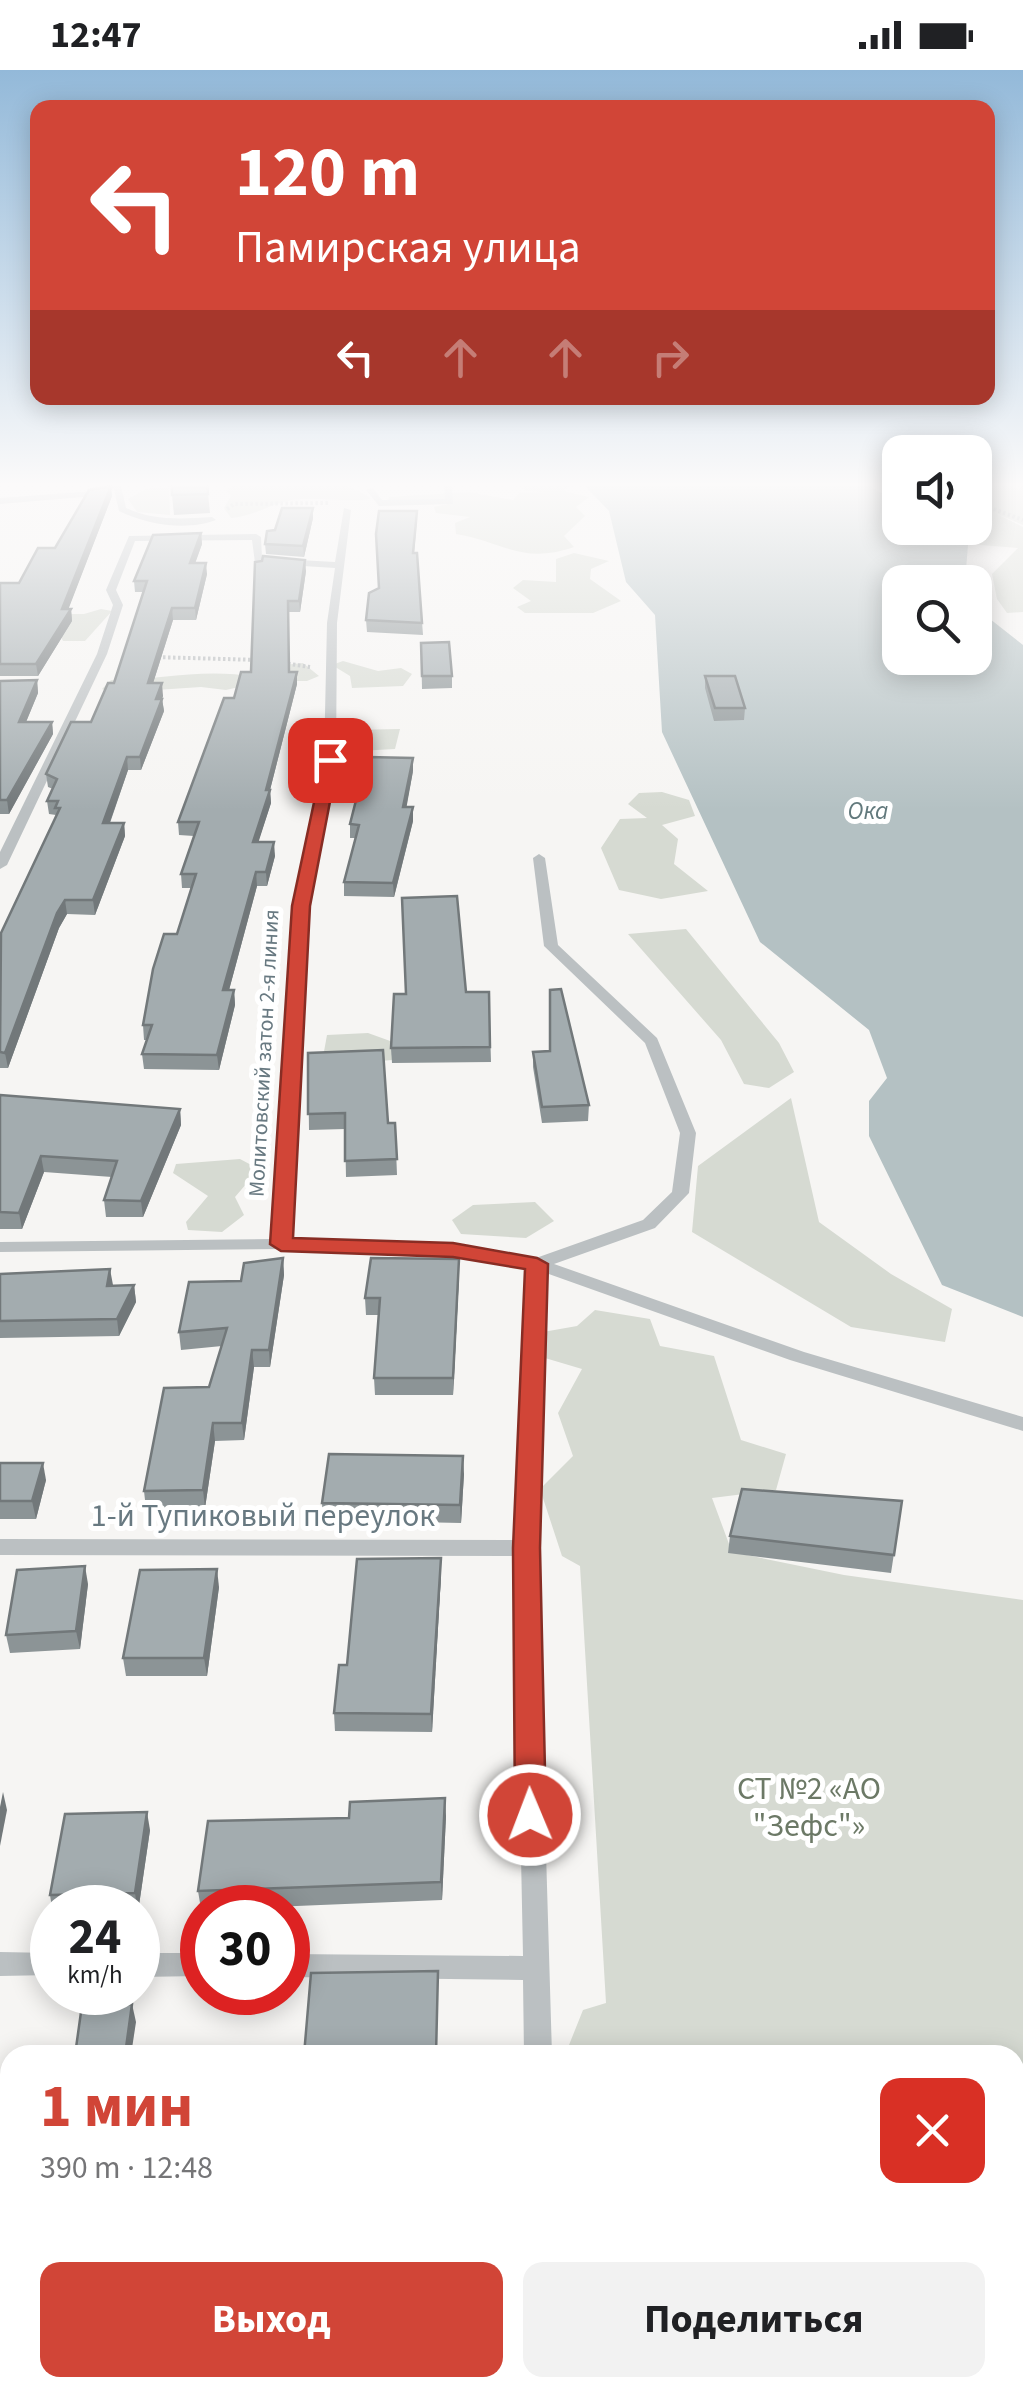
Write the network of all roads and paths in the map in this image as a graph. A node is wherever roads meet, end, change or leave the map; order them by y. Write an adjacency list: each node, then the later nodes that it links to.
1 (112, 593): 3 (street)
2 (337, 593): 4 (street, Молитовский затон 2-я линия)
3 (102, 654): 4 (path); 6 (street)
4 (332, 670): 9 (street, Молитовский затон 2-я линия)
5 (0, 823): 6 (street)
6 (20, 824): 8 (street)
7 (538, 858): 11 (street)
8 (0, 865)
9 (281, 1244): 10 (street); 11 (street)
10 (0, 1246)
11 (537, 1264): 12 (street); 14 (street)
12 (1023, 1424)
13 (0, 1547): 14 (street, 1-й Тупиковый переулок)
14 (526, 1548): 18 (street)
15 (0, 1964): 16 (street)
16 (30, 1964)
17 (310, 1966): 18 (street)
18 (533, 1968): 19 (street)
19 (537, 2045)

